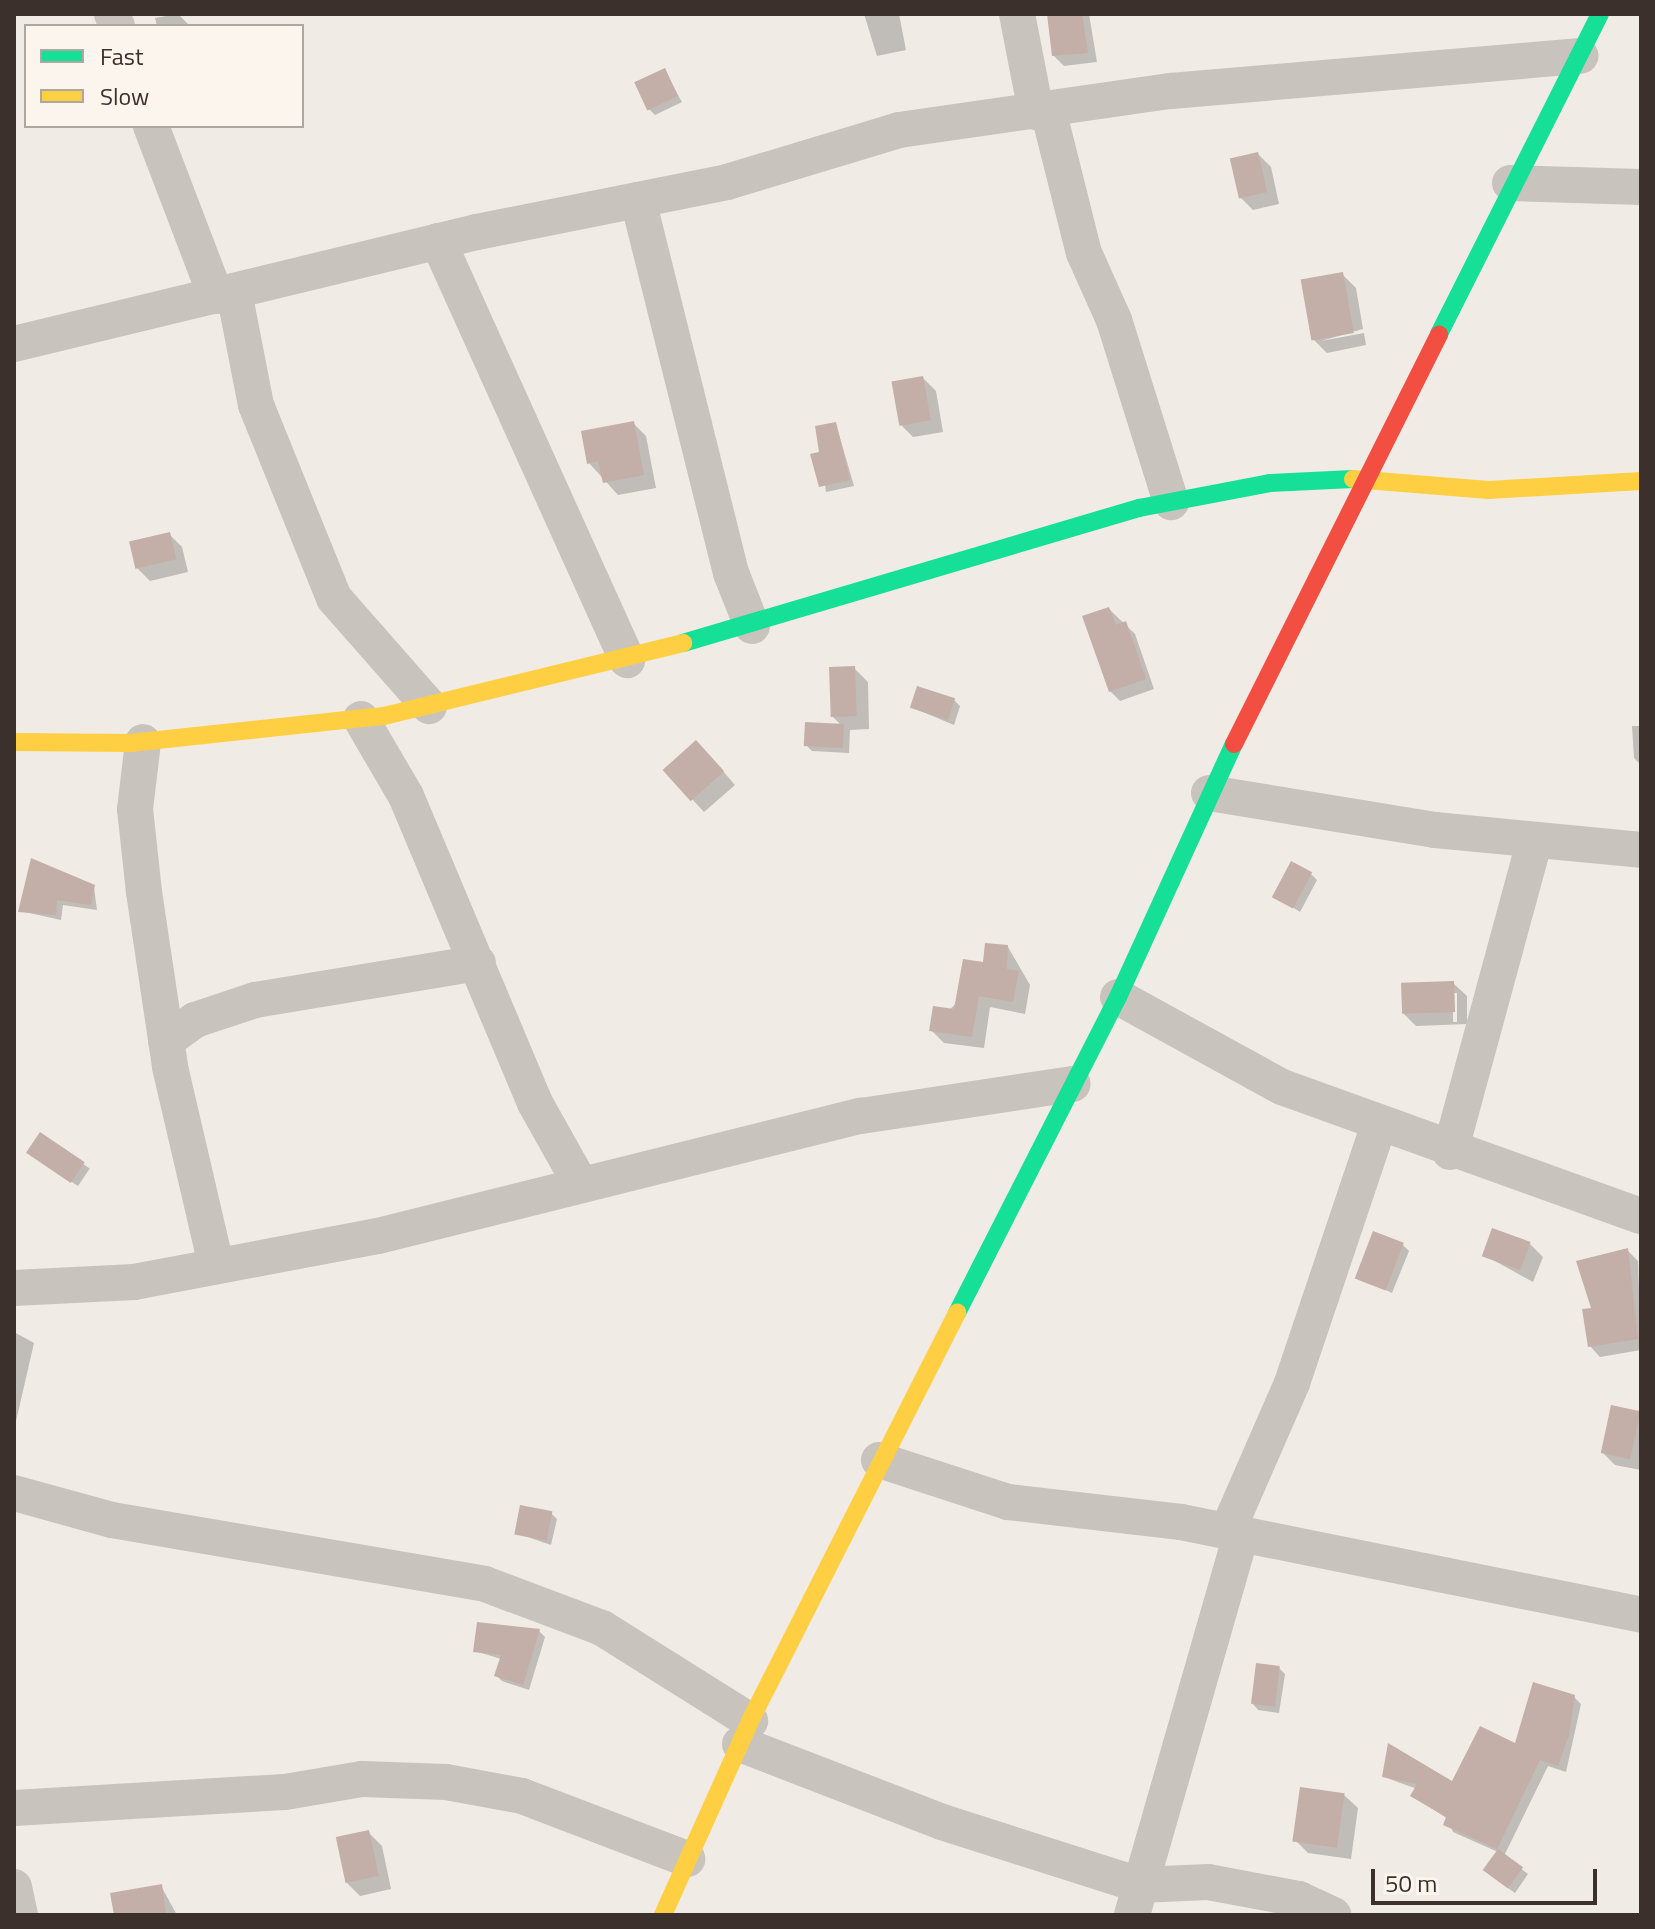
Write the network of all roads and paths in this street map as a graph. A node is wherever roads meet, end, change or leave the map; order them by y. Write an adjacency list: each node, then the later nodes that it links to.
1 (1017, 14): 4 (street)
2 (1600, 14): 3 (street)
3 (1581, 56): 4 (street); 6 (street)
4 (1042, 111): 8 (street); 14 (street)
5 (152, 128): 10 (street)
6 (1510, 183): 7 (street); 12 (street)
7 (1641, 187)
8 (638, 200): 9 (street); 15 (street)
9 (438, 241): 10 (street); 16 (street)
10 (225, 294): 11 (street); 17 (street)
11 (14, 344)
12 (1364, 478): 13 (street); 14 (street); 21 (street)
13 (1641, 481)
14 (1171, 502): 15 (street)
15 (752, 626): 16 (street)
16 (627, 660): 17 (street)
17 (429, 706): 18 (street)
18 (361, 719): 20 (street); 24 (street)
19 (14, 742): 20 (street)
20 (143, 742): 26 (street)
21 (1209, 793): 22 (street); 25 (street)
22 (1535, 840): 23 (street); 29 (street)
23 (1641, 850)
24 (478, 963): 26 (street); 30 (street)
25 (1118, 997): 27 (street); 28 (street)
26 (166, 1041): 32 (street)
27 (1073, 1084): 30 (street); 34 (street)
28 (1379, 1124): 29 (street); 36 (street)
29 (1450, 1152): 31 (street)
30 (581, 1185): 32 (street)
31 (1641, 1216)
32 (216, 1265): 33 (street)
33 (14, 1288)
34 (879, 1460): 36 (street); 38 (street)
35 (14, 1493): 38 (street)
36 (1234, 1534): 37 (street); 42 (street)
37 (1641, 1615)
38 (745, 1733): 40 (street); 42 (street)
39 (14, 1808): 40 (street)
40 (687, 1859): 44 (street)
41 (14, 1887): 43 (street)
42 (1136, 1900): 45 (street)
43 (20, 1915)
44 (663, 1915)
45 (1334, 1915)

